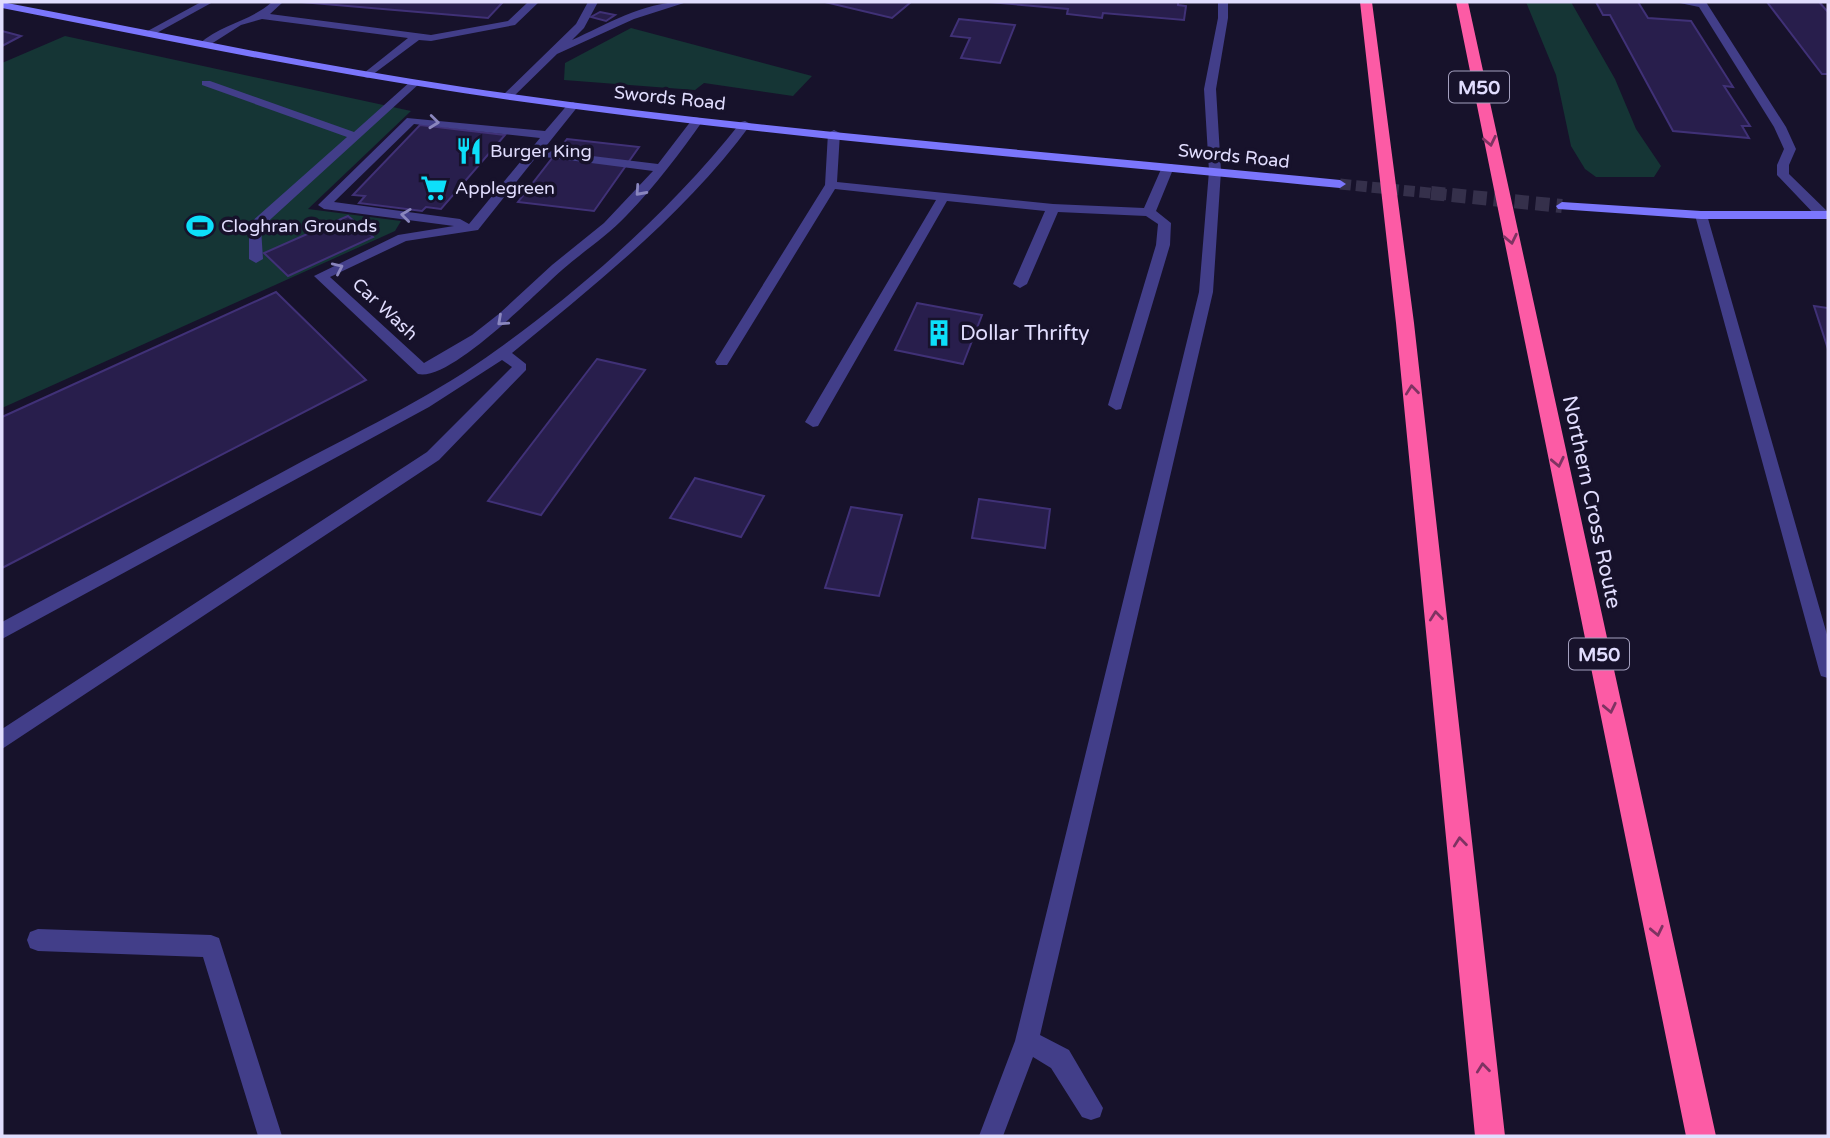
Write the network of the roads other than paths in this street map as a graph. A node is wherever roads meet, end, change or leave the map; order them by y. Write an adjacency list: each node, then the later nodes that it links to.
1 (177, 2): 12 (lane)
2 (278, 2): 15 (lane)
3 (534, 2): 17 (lane)
4 (593, 2): 19 (lane)
5 (650, 2): 14 (lane)
6 (682, 2): 14 (lane)
7 (1223, 2): 34 (lane)
8 (1366, 2): 31 (highway)
9 (1375, 2): 31 (highway)
10 (1462, 2): 59 (highway, Northern Cross Route / M50, one-way to 59)
11 (1680, 2): 42 (lane)
12 (204, 4): 16 (lane)
13 (2, 5): 16 (main road, Swords Road)
14 (667, 6): 19 (lane)
15 (262, 16): 17 (lane); 18 (lane)
16 (149, 33): 18 (main road, Swords Road)
17 (418, 36): 20 (lane)
18 (204, 44): 20 (main road, Swords Road)
19 (554, 52): 23 (lane)
20 (368, 75): 22 (main road, Swords Road)
21 (206, 83): 29 (lane)
22 (415, 83): 23 (main road, Swords Road); 29 (lane)
23 (507, 97): 24 (main road, Swords Road)
24 (573, 105): 25 (main road, Swords Road); 28 (lane)
25 (698, 119): 26 (main road, Swords Road); 33 (lane)
26 (745, 124): 27 (main road, Swords Road); 46 (lane)
27 (834, 133): 32 (main road, Swords Road); 35 (lane)
28 (547, 135): 30 (lane); 43 (lane, one-way to 28)
29 (355, 136): 44 (lane)
30 (533, 152): 33 (lane); 43 (lane)
31 (1387, 162): 58 (highway, one-way to 31)
32 (1168, 167): 34 (main road, Swords Road); 40 (lane)
33 (662, 168): 43 (lane, Car Wash, one-way to 43)
34 (1215, 172): 36 (main road, Swords Road); 54 (lane)
35 (831, 184): 37 (lane); 47 (lane)
36 (1340, 184)
37 (944, 197): 39 (lane); 49 (lane)
38 (1562, 206): 41 (main road)
39 (1053, 208): 40 (lane); 45 (lane)
40 (1149, 212): 48 (lane)
41 (1701, 215): 42 (main road); 51 (lane)
42 (1826, 215)
43 (473, 227)
44 (256, 259)
45 (1020, 284)
46 (503, 353): 50 (lane); 52 (lane)
47 (722, 362)
48 (1116, 405)
49 (813, 422)
50 (2, 631)
51 (1828, 670)
52 (2, 740)
53 (38, 940): 56 (lane)
54 (1027, 1041): 55 (lane); 57 (lane)
55 (1091, 1108)
56 (270, 1136)
57 (991, 1136)
58 (1490, 1136)
59 (1701, 1136)

